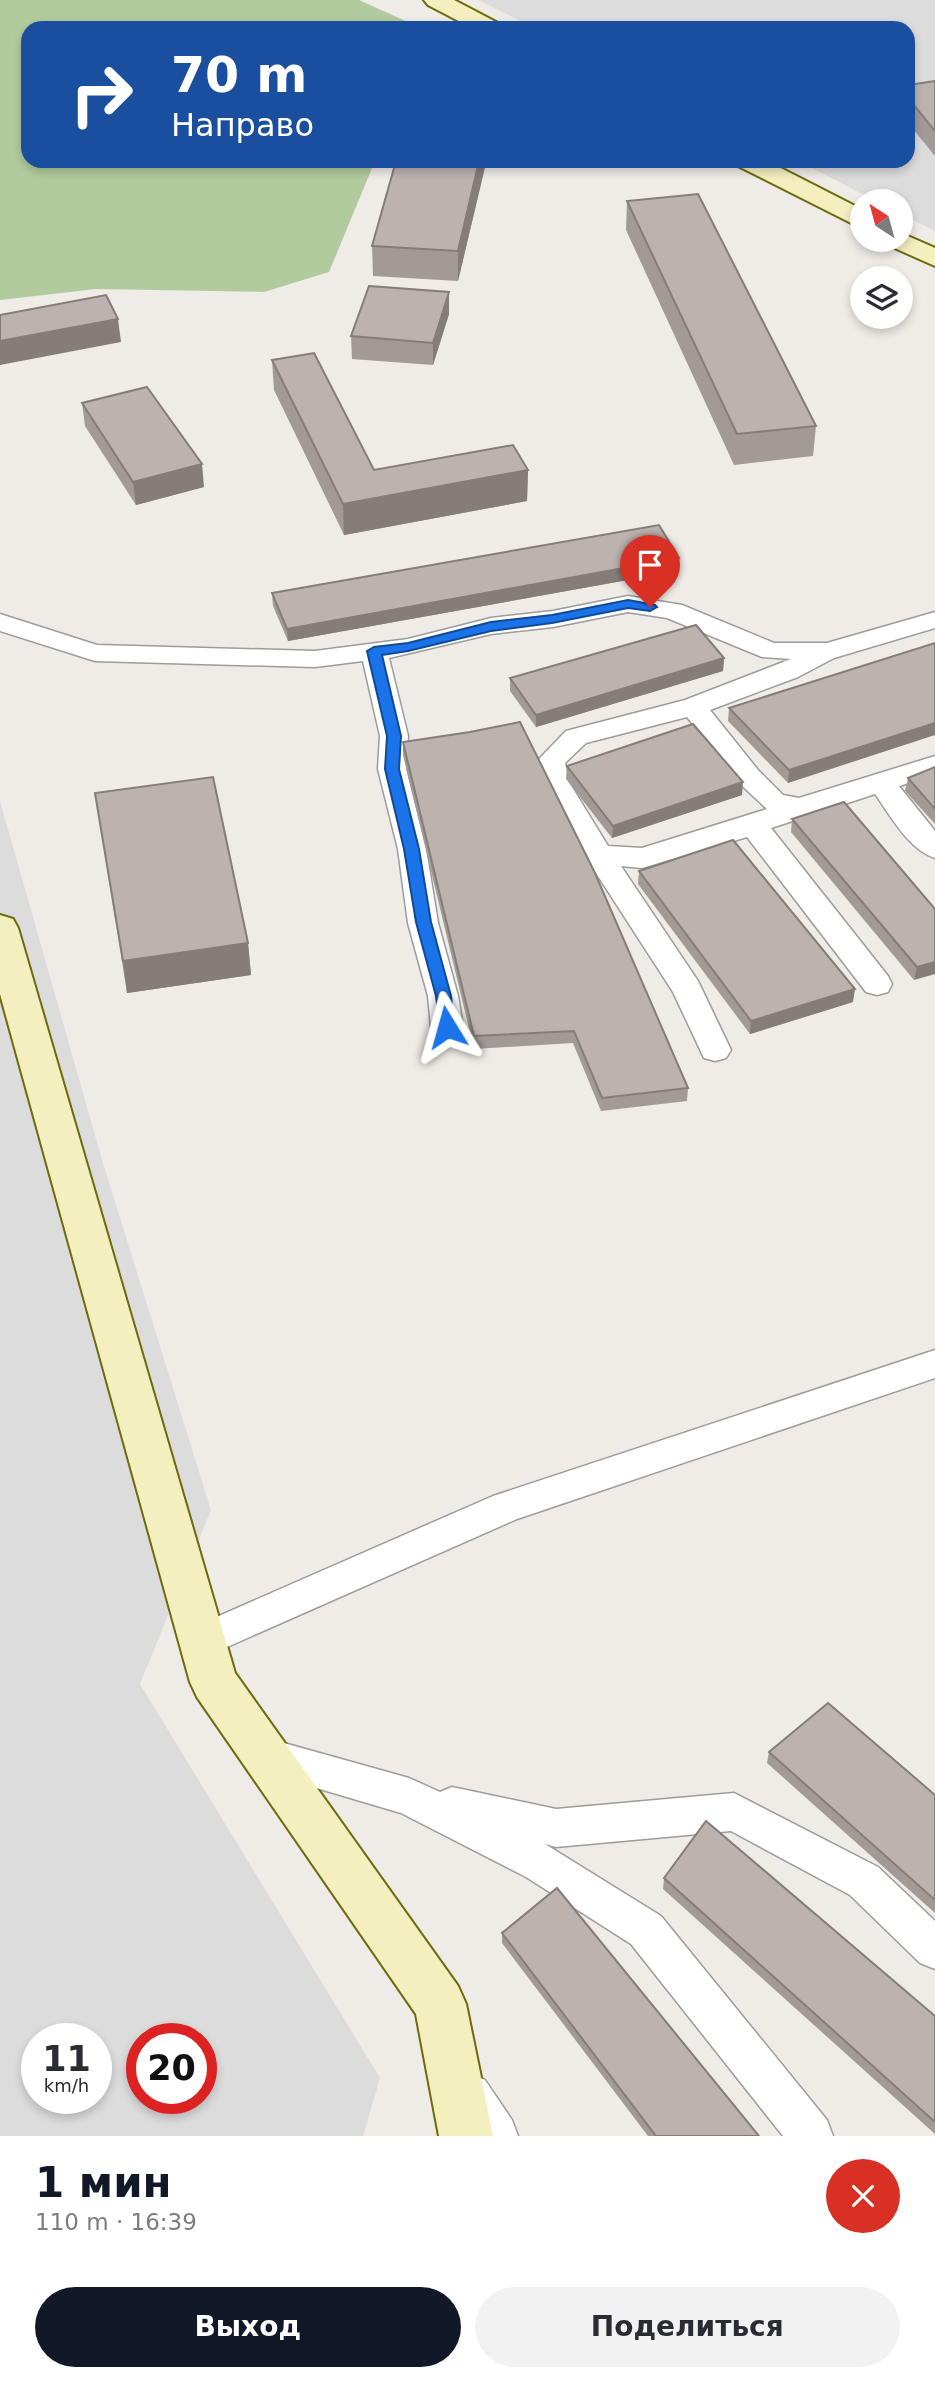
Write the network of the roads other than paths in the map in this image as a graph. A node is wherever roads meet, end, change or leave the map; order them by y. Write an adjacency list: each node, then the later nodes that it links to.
1 (436, 0): 2 (street)
2 (476, 21)
3 (761, 168): 4 (street)
4 (850, 214)
5 (914, 248): 6 (street)
6 (935, 258)
7 (935, 620): 10 (lane)
8 (0, 622): 9 (lane)
9 (374, 651): 10 (lane); 20 (lane)
10 (828, 651): 11 (lane)
11 (694, 706): 14 (lane); 17 (lane)
12 (935, 765): 13 (lane)
13 (880, 781): 14 (lane); 16 (lane)
14 (800, 808): 15 (lane)
15 (753, 825): 17 (lane); 19 (lane)
16 (935, 848)
17 (599, 855): 21 (lane)
18 (0, 929): 23 (street)
19 (877, 984)
20 (447, 1027)
21 (715, 1050)
22 (935, 1364): 23 (lane)
23 (202, 1641): 24 (street)
24 (266, 1756): 25 (lane); 27 (street)
25 (409, 1797): 26 (lane); 30 (lane)
26 (935, 1948)
27 (452, 2067): 28 (street); 29 (lane)
28 (466, 2136)
29 (496, 2136)
30 (811, 2136)

